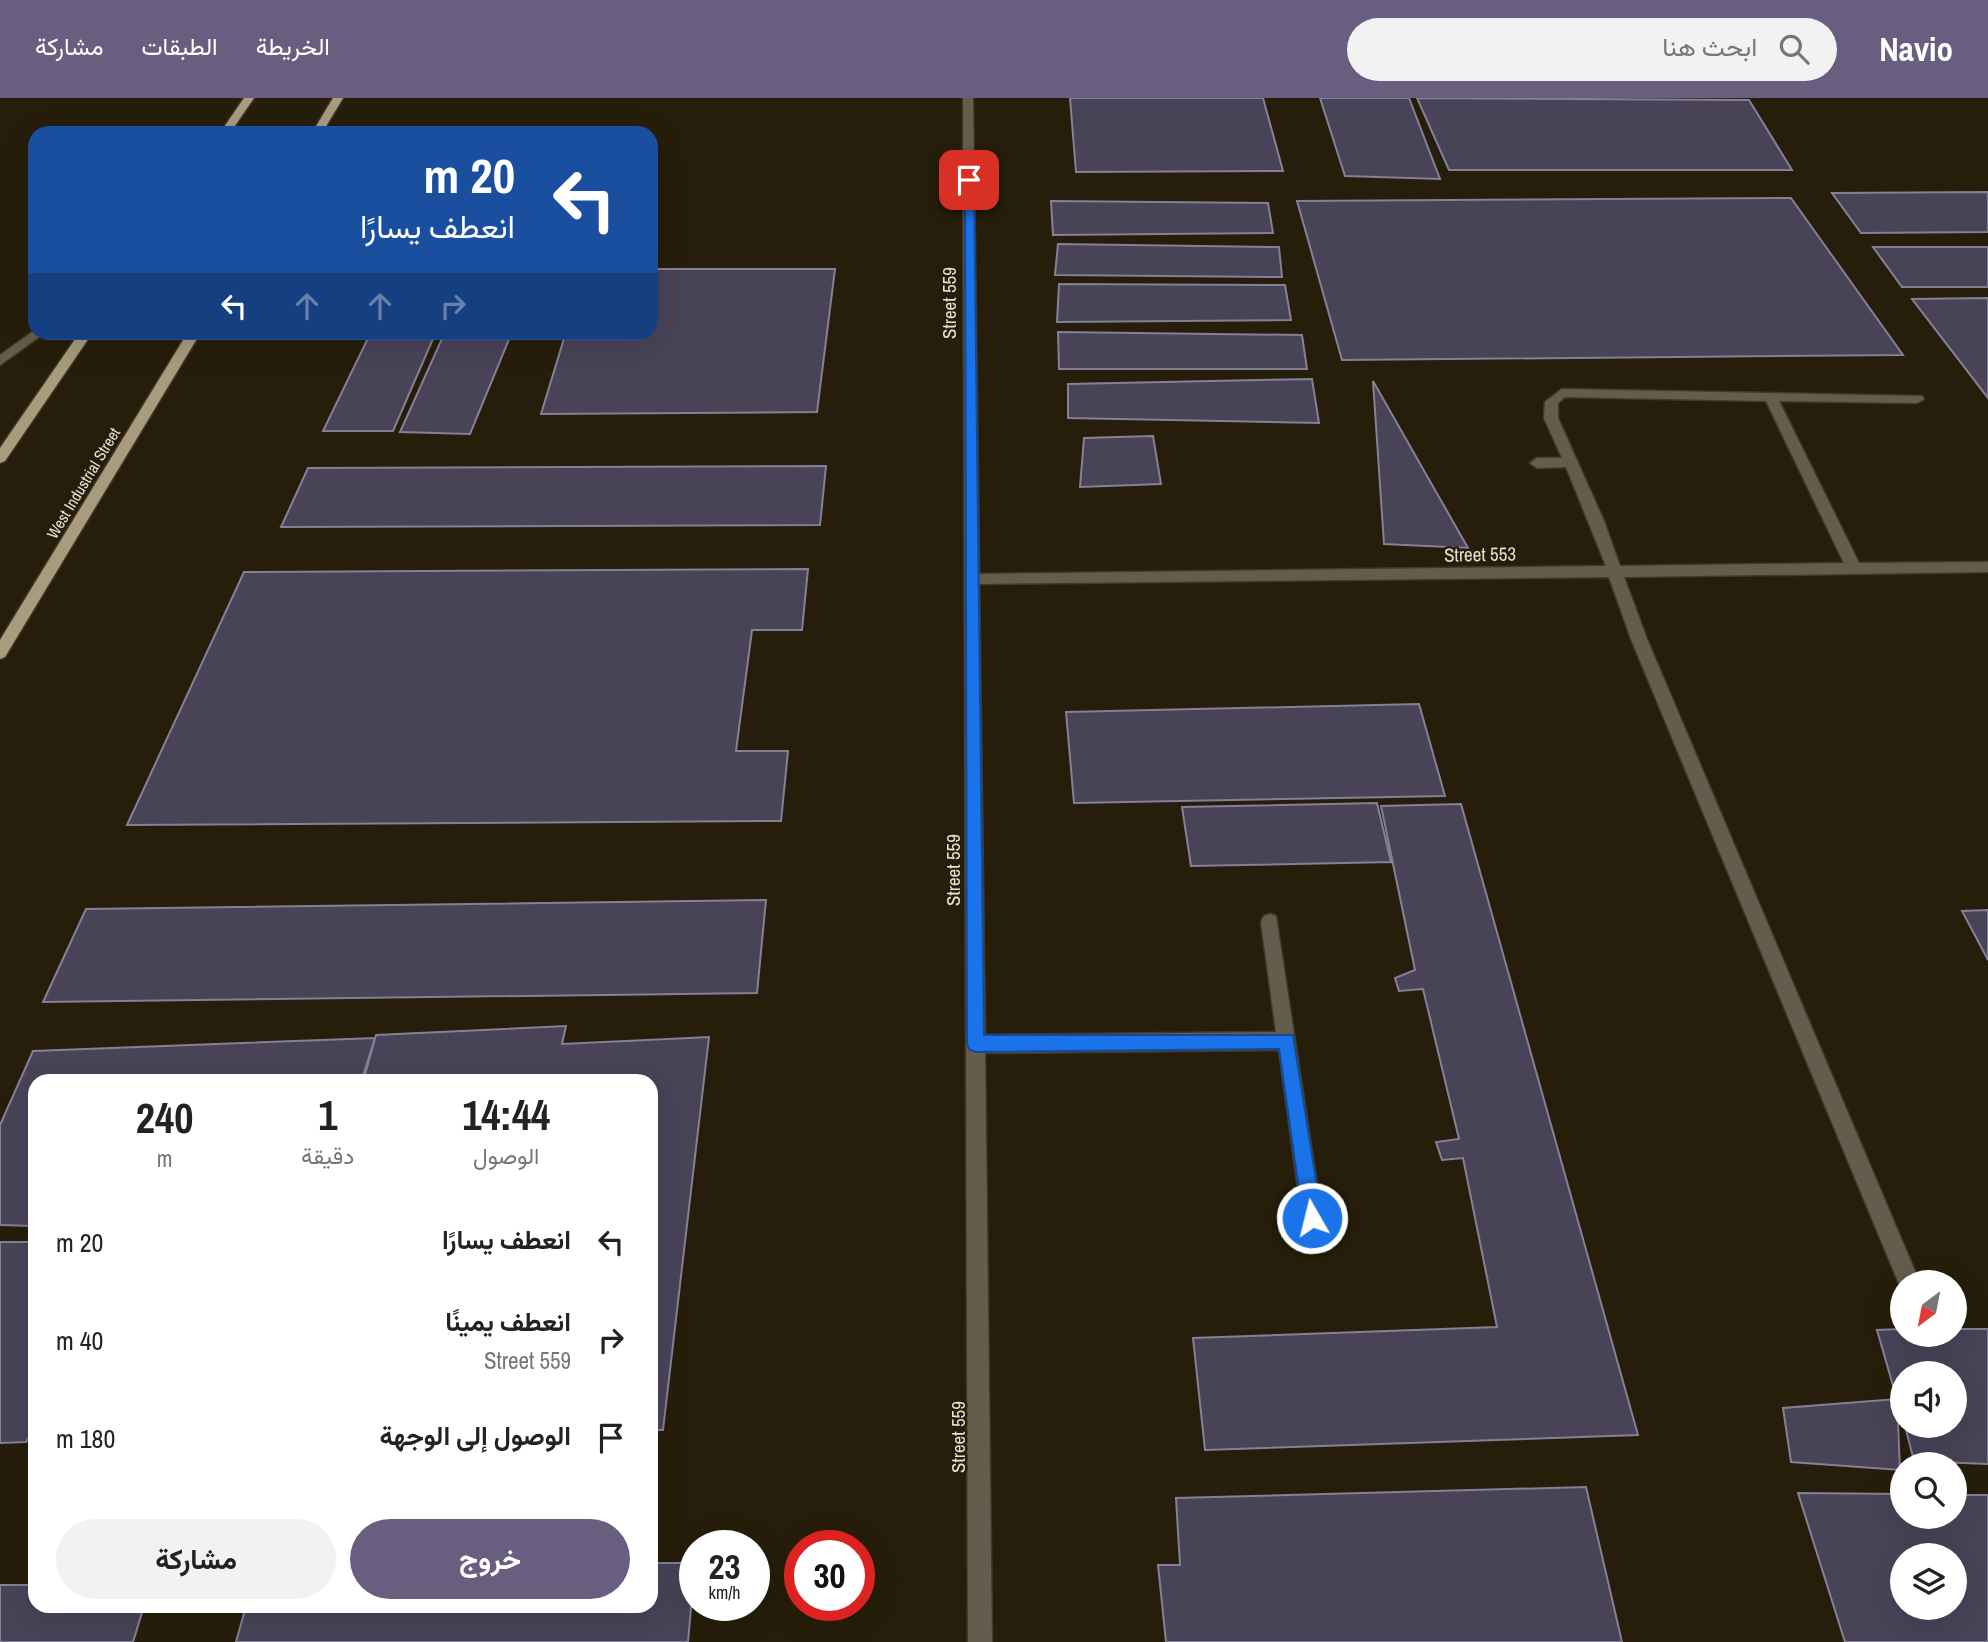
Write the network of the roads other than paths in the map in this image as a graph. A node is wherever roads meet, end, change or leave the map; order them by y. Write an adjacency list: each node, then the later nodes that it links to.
1 (250, 98): 4 (main road)
2 (338, 98): 5 (main road)
3 (968, 98): 18 (street, Street 559)
4 (230, 126)
5 (321, 126)
6 (29, 340): 9 (street)
7 (81, 340): 12 (main road)
8 (190, 340): 19 (main road, West Industrial Street)
9 (0, 361)
10 (1771, 397): 11 (street); 13 (street); 16 (street)
11 (1917, 399)
12 (0, 458)
13 (1570, 462): 14 (street); 17 (street)
14 (1537, 463)
15 (1988, 568): 16 (street, Street 553)
16 (1854, 569): 17 (street, Street 553)
17 (1617, 572): 18 (street, Street 553); 24 (street)
18 (972, 579): 22 (street, Street 559)
19 (0, 653)
20 (1270, 922): 21 (street)
21 (1287, 1041): 22 (street); 23 (street)
22 (975, 1044): 25 (street, Street 559)
23 (1312, 1218)
24 (1904, 1270)
25 (981, 1642)

